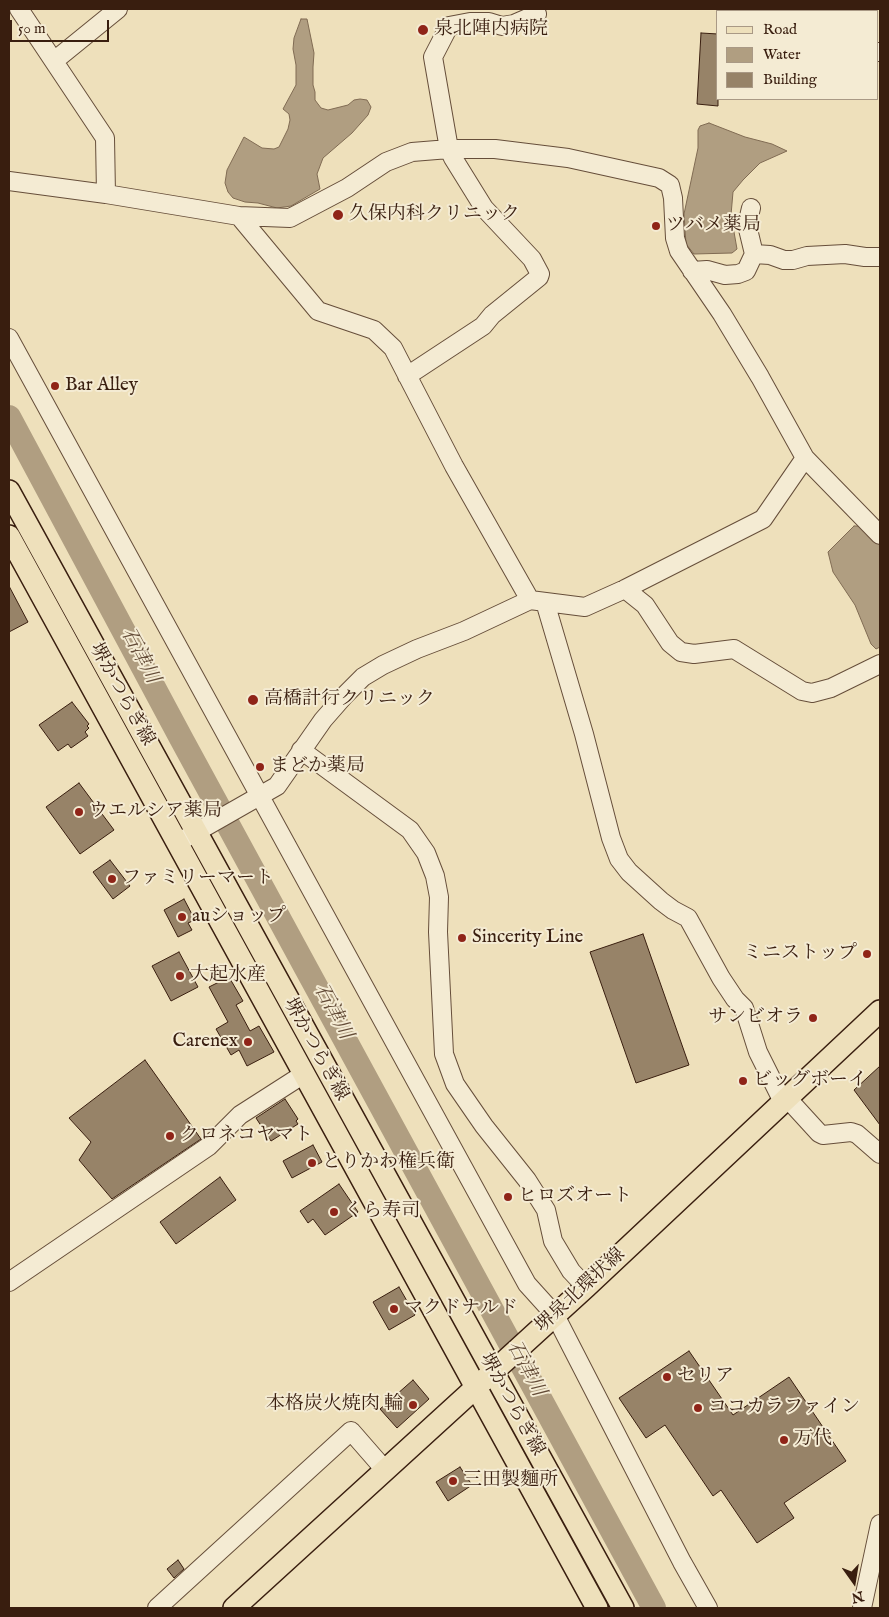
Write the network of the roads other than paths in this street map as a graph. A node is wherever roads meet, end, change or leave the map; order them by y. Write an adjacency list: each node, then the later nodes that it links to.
1 (19, 9): 4 (street)
2 (118, 9): 4 (street)
3 (537, 14): 5 (street)
4 (54, 61): 7 (street)
5 (448, 149): 9 (street); 12 (street); 14 (street)
6 (9, 181): 7 (street)
7 (106, 194): 9 (street)
8 (750, 208): 10 (street)
9 (239, 216): 14 (street)
10 (754, 254): 11 (street); 12 (street)
11 (880, 257)
12 (692, 270): 15 (street)
13 (9, 338): 23 (street)
14 (407, 376): 20 (street)
15 (805, 458): 17 (street); 19 (street)
16 (9, 491): 24 (main road, 堺かつらぎ線)
17 (880, 535)
18 (9, 536): 25 (main road, 堺かつらぎ線)
19 (625, 589): 20 (street); 21 (street)
20 (538, 601): 22 (street); 28 (street)
21 (880, 664)
22 (301, 750): 23 (street); 31 (street)
23 (260, 797): 24 (street); 32 (street)
24 (203, 829): 25 (street); 33 (main road, 堺かつらぎ線)
25 (178, 844): 27 (main road, 堺かつらぎ線)
26 (880, 1011): 28 (main road, 堺泉北環状線)
27 (304, 1074): 30 (street); 34 (main road, 堺かつらぎ線)
28 (785, 1100): 29 (street); 31 (main road, 堺泉北環状線)
29 (880, 1154)
30 (9, 1282)
31 (586, 1287): 32 (main road, 堺泉北環状線)
32 (550, 1320): 33 (main road, 堺泉北環状線); 41 (street)
33 (500, 1365): 34 (main road, 堺泉北環状線); 40 (main road, 堺かつらぎ線)
34 (476, 1387): 35 (main road, 堺泉北環状線); 39 (main road, 堺かつらぎ線)
35 (385, 1470): 37 (street); 38 (main road, 堺泉北環状線)
36 (880, 1524): 42 (street)
37 (157, 1608)
38 (234, 1608)
39 (597, 1608)
40 (623, 1608)
41 (708, 1608)
42 (862, 1608)

